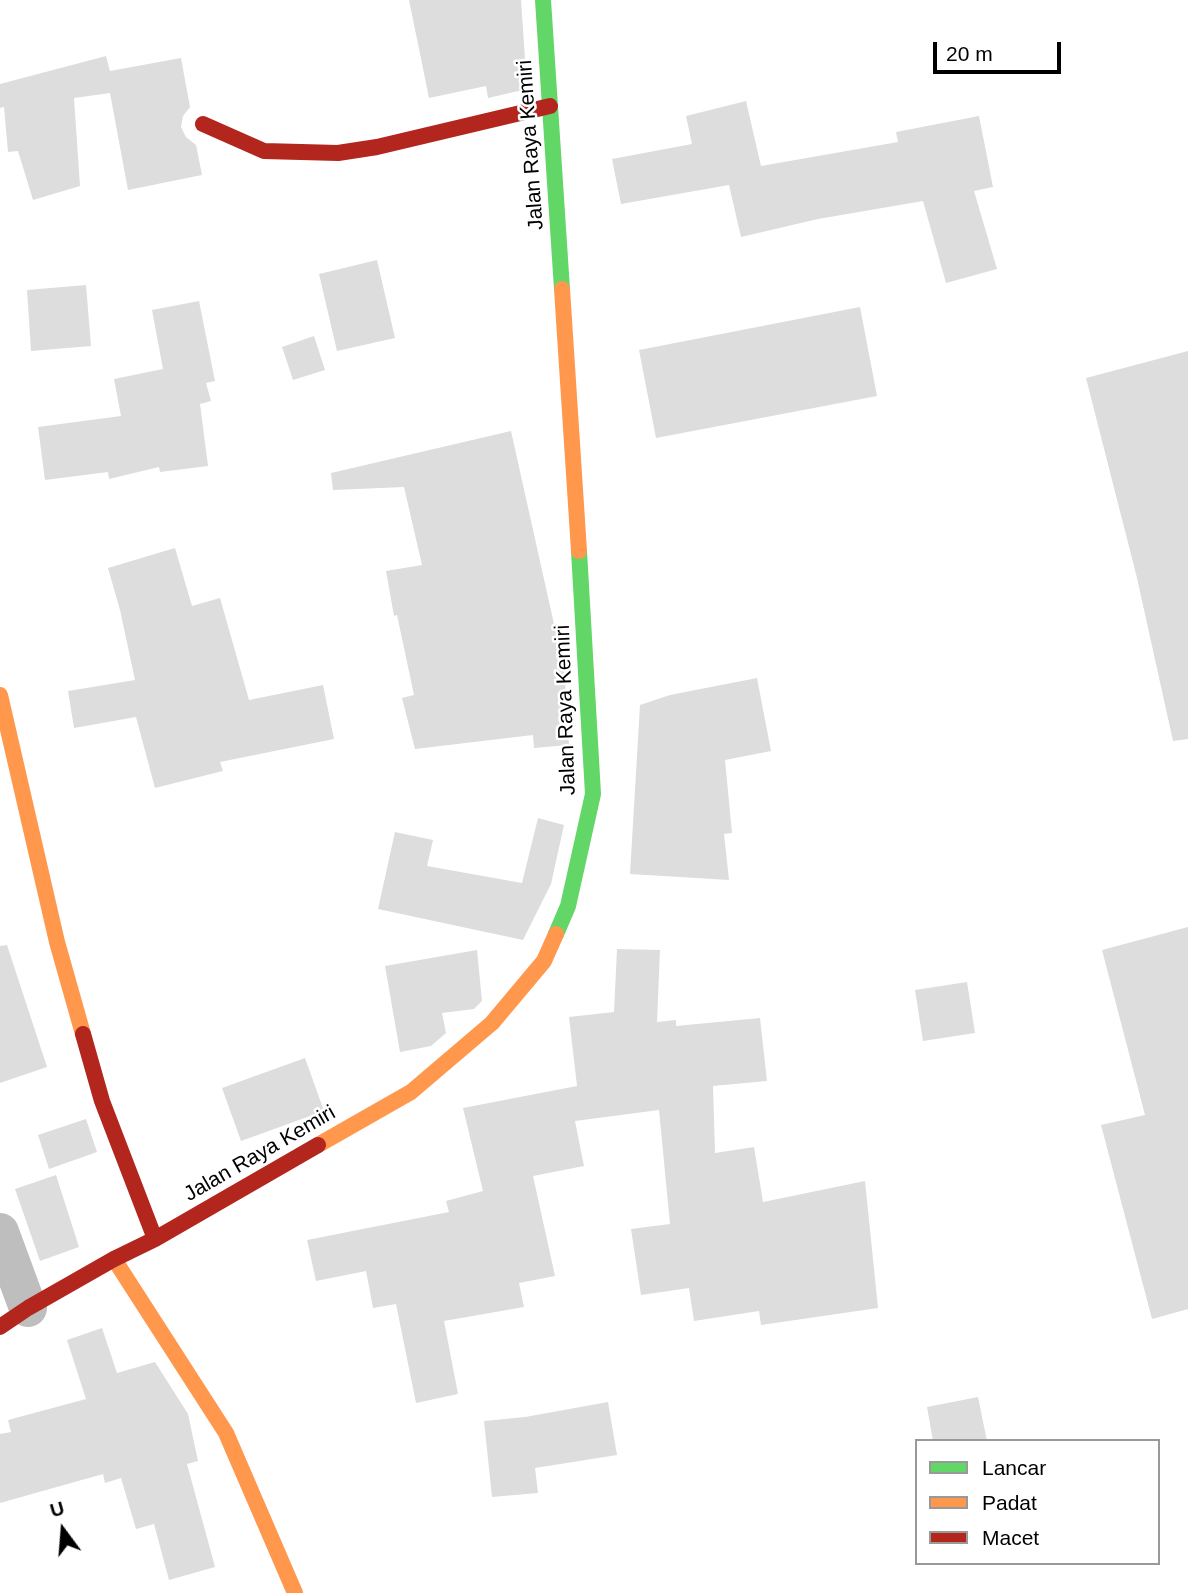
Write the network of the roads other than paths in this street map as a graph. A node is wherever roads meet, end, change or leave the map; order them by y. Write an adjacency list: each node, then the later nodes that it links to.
1 (542, 0): 2 (street, Jalan Raya Kemiri)
2 (550, 106): 3 (street); 6 (street, Jalan Raya Kemiri)
3 (203, 124)
4 (0, 695): 6 (street)
5 (0, 1232): 8 (street)
6 (155, 1239): 7 (street, Jalan Raya Kemiri)
7 (114, 1259): 8 (street, Jalan Raya Kemiri); 9 (street)
8 (14, 1317)
9 (295, 1593)

